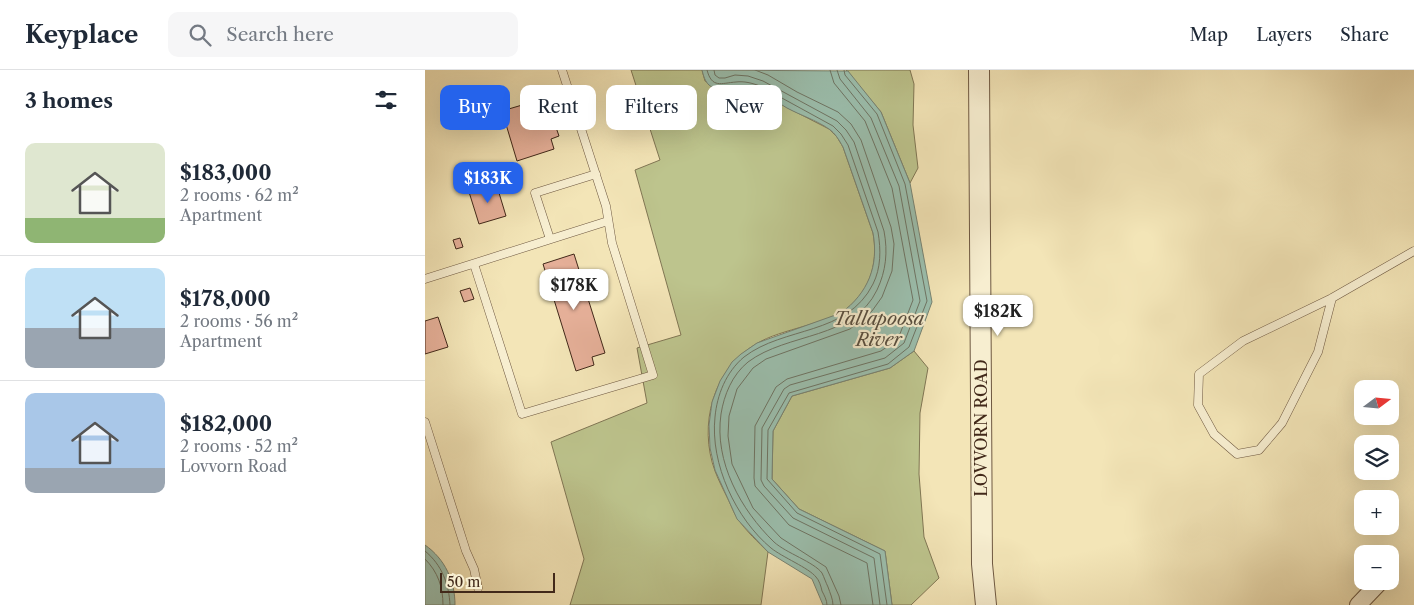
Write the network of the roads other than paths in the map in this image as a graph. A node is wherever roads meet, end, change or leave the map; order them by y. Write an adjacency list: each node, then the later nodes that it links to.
1 (562, 70): 3 (lane)
2 (979, 70): 13 (street, LOVVORN ROAD)
3 (596, 174): 4 (lane); 5 (lane)
4 (608, 221): 5 (lane); 7 (lane)
5 (549, 239): 7 (lane)
6 (1414, 251): 9 (lane)
7 (474, 264): 8 (lane)
8 (425, 279)
9 (1332, 298): 9 (lane)
10 (425, 422): 11 (lane)
11 (478, 588)
12 (1372, 590): 14 (street)
13 (985, 605)
14 (1358, 605)

